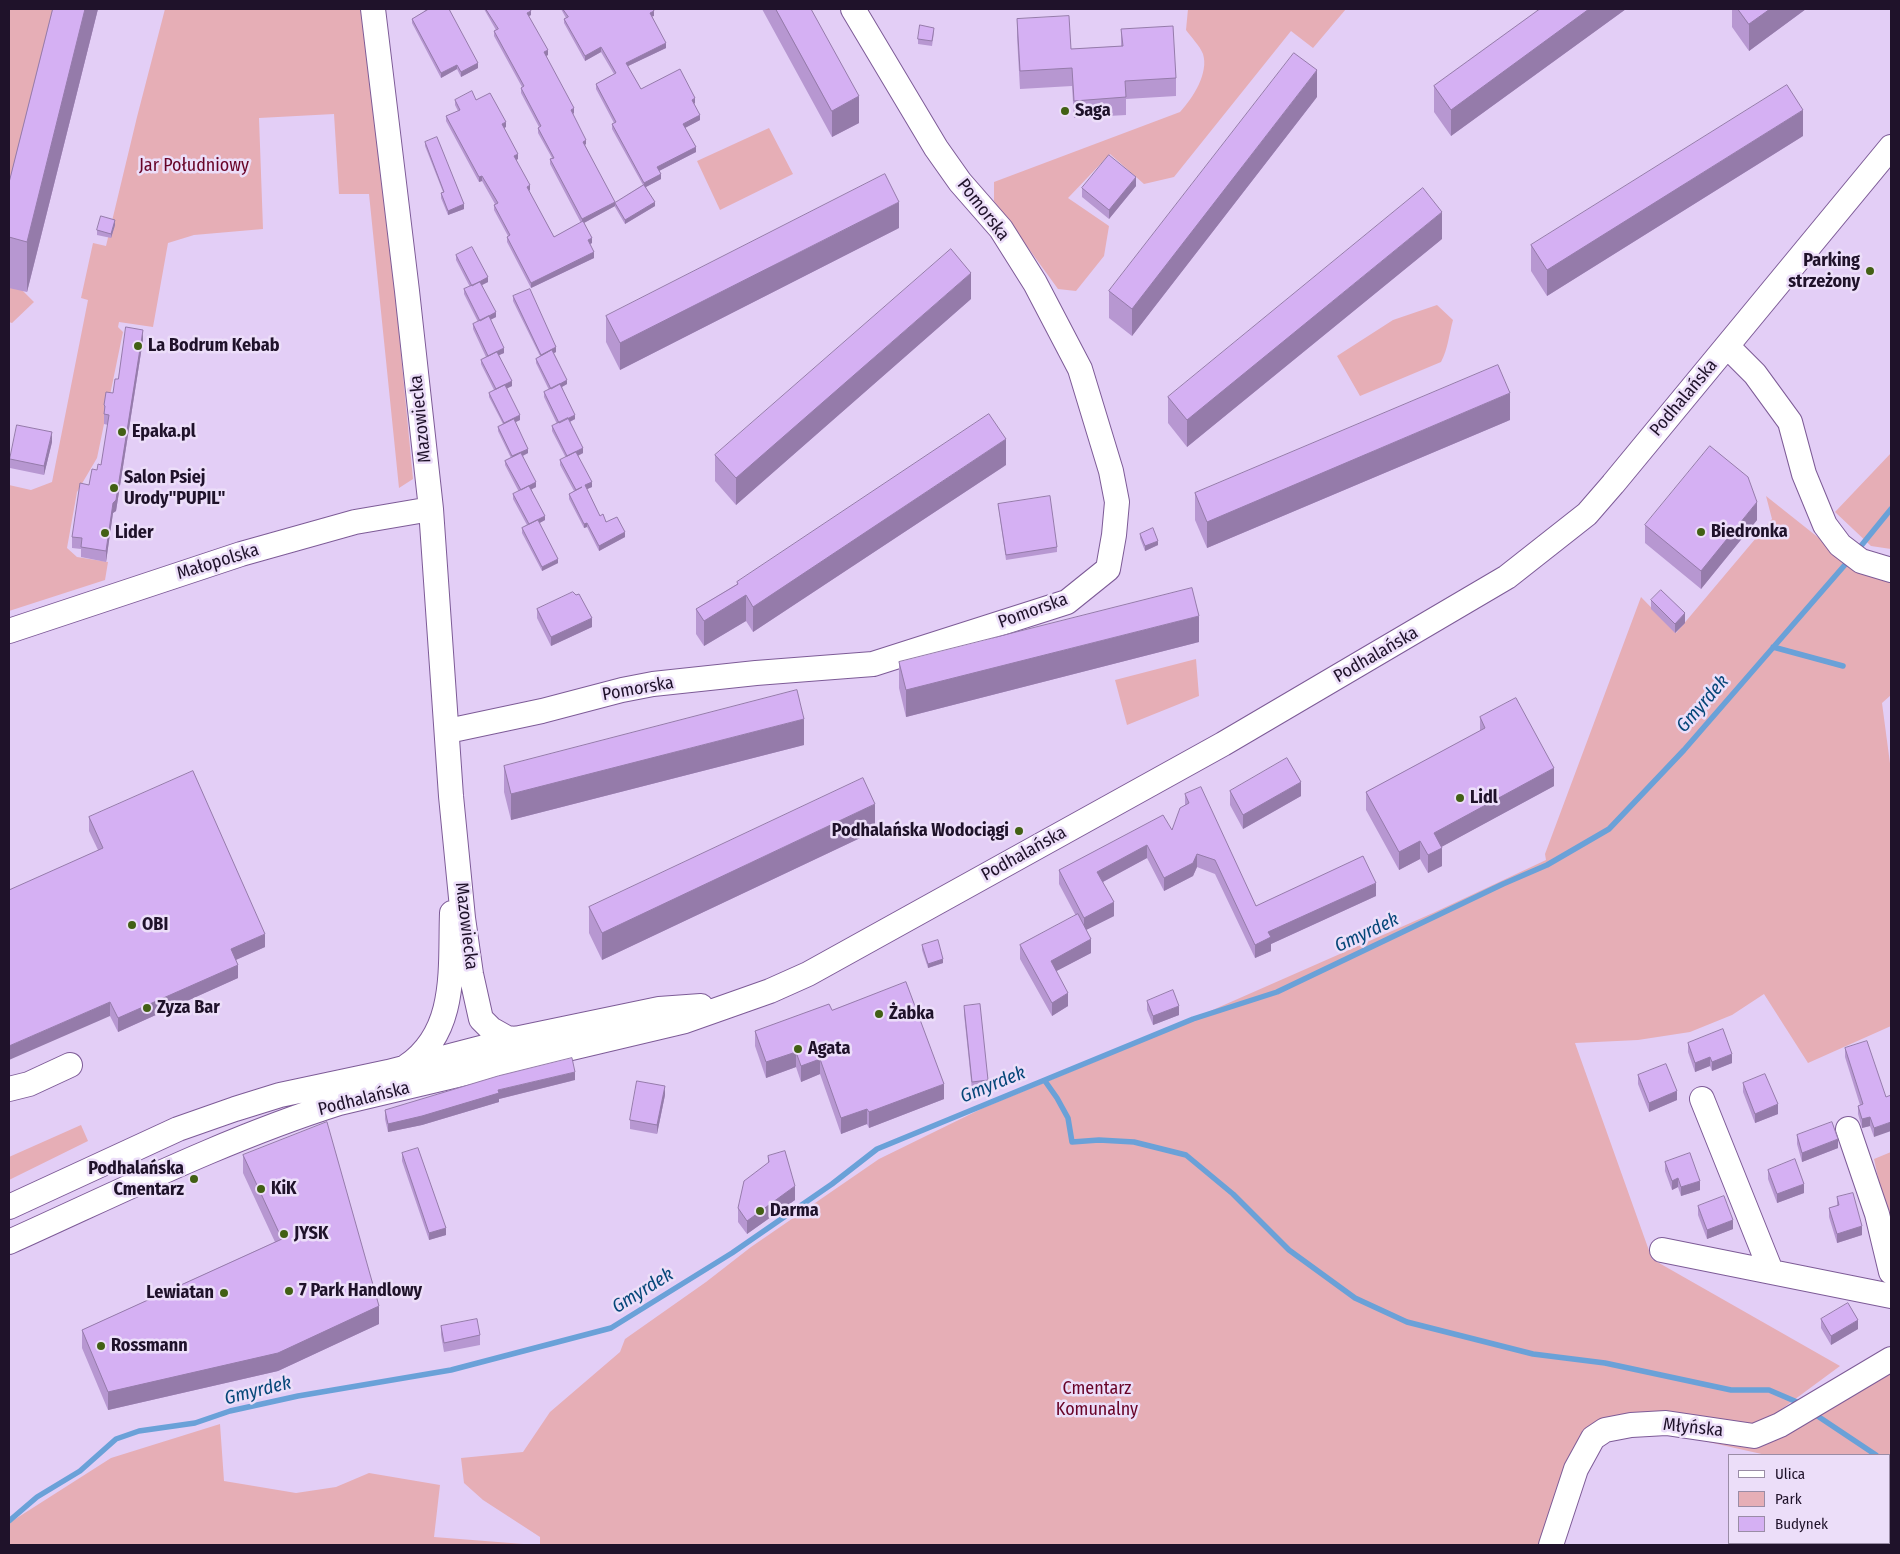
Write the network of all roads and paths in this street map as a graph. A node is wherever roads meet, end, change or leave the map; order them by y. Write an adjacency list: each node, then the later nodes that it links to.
1 (373, 9): 5 (street, Mazowiecka)
2 (853, 9): 8 (street, Pomorska)
3 (1891, 147): 4 (street, Podhalańska)
4 (1727, 346): 6 (street); 10 (street, Podhalańska)
5 (431, 509): 7 (street, Małopolska); 8 (street, Mazowiecka)
6 (1891, 570)
7 (9, 632)
8 (448, 731): 9 (street, Mazowiecka)
9 (455, 832): 11 (street, Mazowiecka); 12 (street, Mazowiecka)
10 (735, 1003): 13 (street, Podhalańska); 16 (street, Podhalańska)
11 (448, 1005): 14 (street, Mazowiecka); 17 (street, Mazowiecka)
12 (481, 1019): 13 (street); 14 (street)
13 (515, 1040): 14 (street, Podhalańska)
14 (468, 1051): 16 (street, Mazowiecka); 17 (street, Podhalańska); 18 (street)
15 (70, 1065): 19 (street)
16 (498, 1066): 18 (street, Podhalańska)
17 (404, 1067): 22 (street, Podhalańska)
18 (447, 1078): 23 (street, Podhalańska)
19 (10, 1090)
20 (1702, 1100): 25 (street)
21 (1848, 1129): 26 (street)
22 (9, 1208)
23 (9, 1242)
24 (1662, 1250): 25 (street)
25 (1771, 1271): 27 (street)
26 (1891, 1272)
27 (1891, 1296)
28 (1891, 1359): 29 (street, Młyńska)
29 (1551, 1545)

